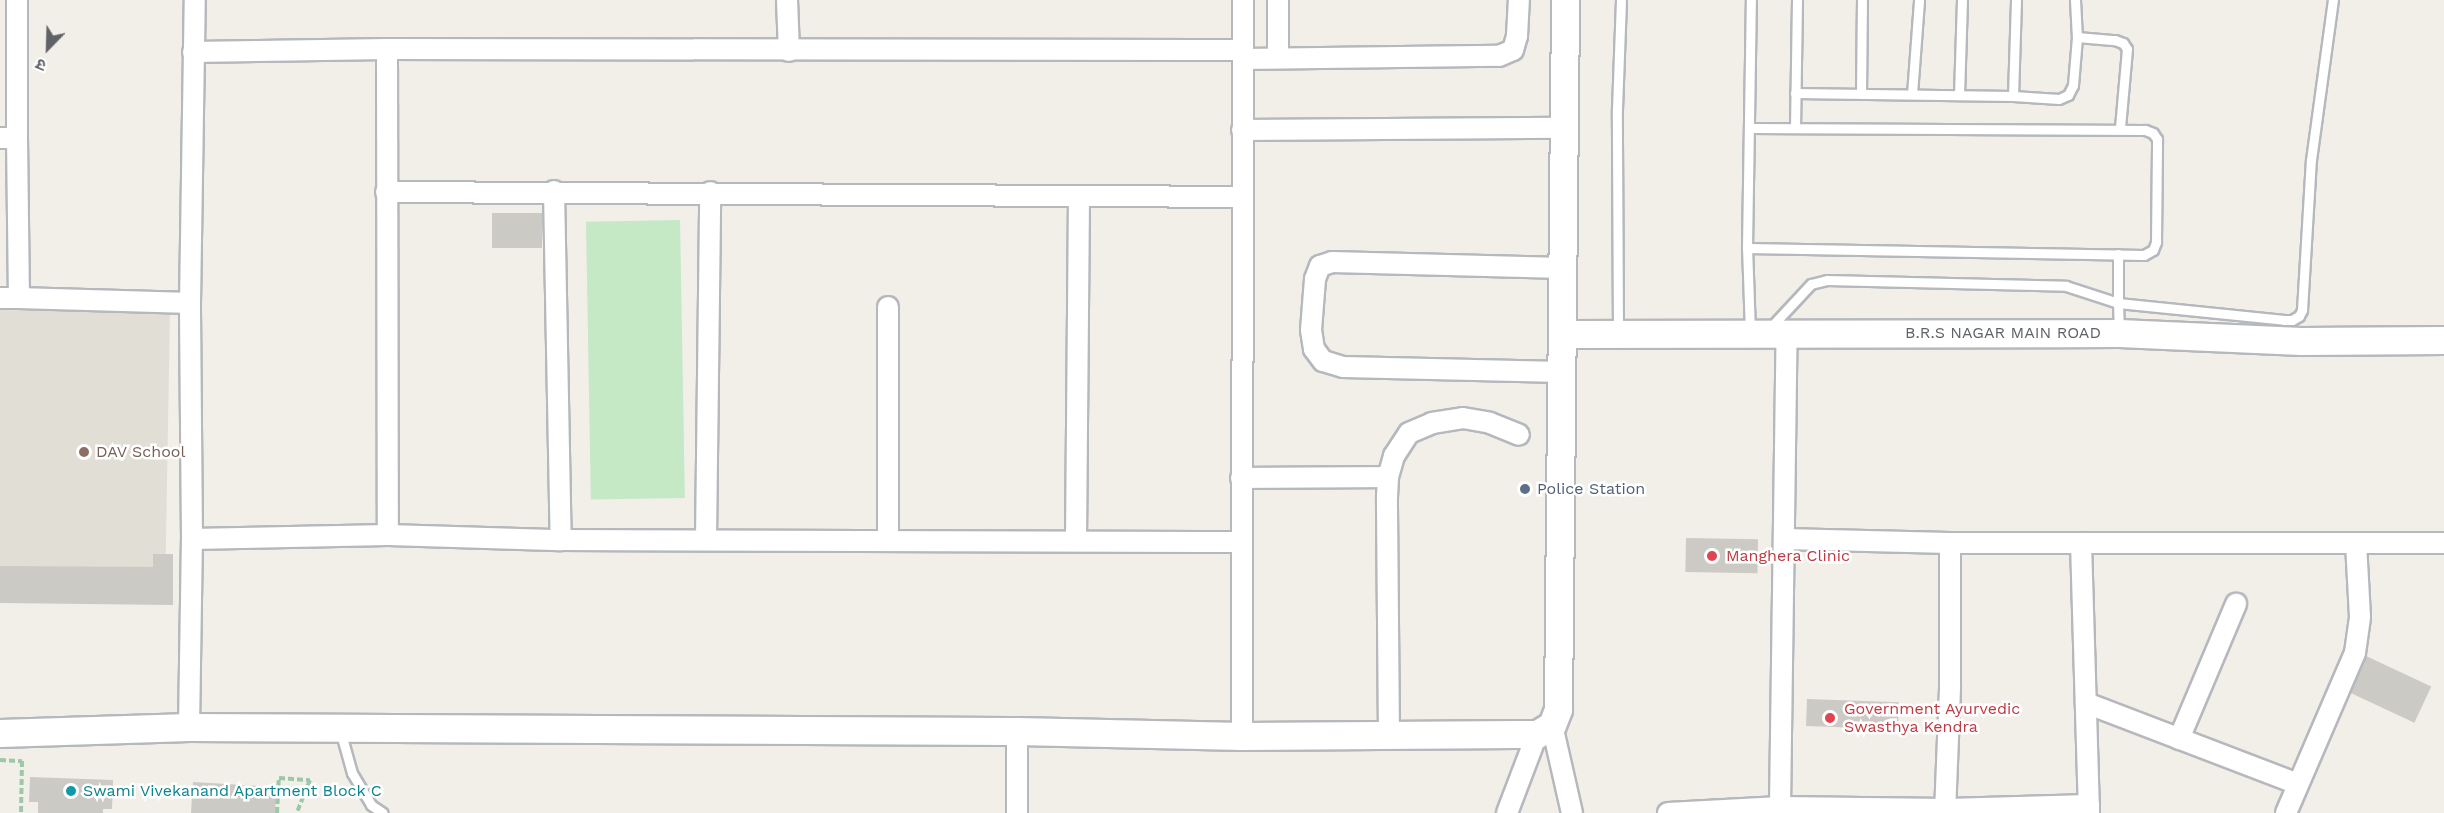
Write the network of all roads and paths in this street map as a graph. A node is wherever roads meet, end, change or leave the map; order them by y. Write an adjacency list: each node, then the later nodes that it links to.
1 (17, 0): 33 (street)
2 (195, 0): 20 (street)
3 (787, 0): 19 (street)
4 (1243, 0): 21 (street)
5 (1278, 0): 22 (street)
6 (1519, 0): 22 (street)
7 (1566, 0): 28 (street)
8 (1621, 0): 49 (lane)
9 (1751, 0): 29 (lane)
10 (1797, 0): 23 (lane)
11 (1862, 0): 24 (lane)
12 (1919, 0): 25 (lane)
13 (1962, 0): 26 (lane)
14 (2016, 0): 27 (lane)
15 (2075, 0): 17 (lane)
16 (2333, 0): 44 (lane)
17 (2077, 37): 27 (lane); 31 (lane)
18 (387, 49): 19 (street); 20 (street); 35 (street)
19 (789, 51): 21 (street)
20 (193, 52): 43 (street)
21 (1242, 55): 22 (street); 32 (street)
22 (1278, 58)
23 (1795, 93): 24 (lane); 30 (lane)
24 (1861, 94): 25 (lane)
25 (1912, 94): 26 (lane)
26 (1959, 95): 27 (lane)
27 (2013, 96)
28 (1564, 128): 32 (street); 41 (street)
29 (1750, 128): 30 (lane); 39 (lane)
30 (1795, 128): 31 (lane)
31 (2120, 128): 40 (lane)
32 (1242, 130): 38 (street)
33 (9, 138): 42 (street)
34 (554, 191): 35 (street); 36 (street); 59 (street)
35 (386, 192): 55 (street)
36 (710, 192): 37 (street); 57 (street)
37 (1079, 197): 38 (street); 60 (street)
38 (1243, 197): 54 (street)
39 (1747, 248): 40 (lane); 48 (lane)
40 (2118, 254): 44 (lane)
41 (1563, 268): 47 (street); 51 (street)
42 (9, 298): 43 (street)
43 (190, 303): 56 (street)
44 (2118, 303): 46 (lane); 48 (lane)
45 (888, 307): 61 (street)
46 (2119, 333): 48 (street, B.R.S NAGAR MAIN ROAD); 50 (street, B.R.S NAGAR MAIN ROAD)
47 (1562, 334): 49 (street, B.R.S NAGAR MAIN ROAD); 51 (street)
48 (1767, 334): 49 (street, B.R.S NAGAR MAIN ROAD); 58 (street)
49 (1618, 336)
50 (2444, 339)
51 (1562, 372): 71 (street)
52 (1519, 435): 53 (street)
53 (1388, 477): 54 (street); 75 (street)
54 (1241, 478): 62 (street)
55 (388, 535): 56 (street); 59 (street)
56 (192, 539): 69 (street)
57 (706, 539): 59 (street); 61 (street)
58 (1784, 539): 63 (street); 79 (street)
59 (561, 540)
60 (1076, 540): 61 (street); 62 (street)
61 (888, 541)
62 (1240, 542): 74 (street)
63 (1950, 543): 64 (street); 81 (street)
64 (2080, 543): 65 (street); 68 (street)
65 (2356, 543): 66 (street); 78 (street)
66 (2444, 543)
67 (2236, 604): 76 (street)
68 (2085, 703): 76 (street); 80 (street)
69 (189, 727): 70 (street); 73 (street)
70 (339, 728): 72 (street); 85 (lane)
71 (1545, 730): 75 (street); 87 (street); 88 (street)
72 (1017, 731): 74 (street); 86 (street)
73 (0, 733)
74 (1242, 736): 75 (street)
75 (1389, 736)
76 (2179, 739): 78 (street)
77 (0, 760): 82 (path)
78 (2298, 784): 90 (street)
79 (1779, 807): 81 (street); 89 (street)
80 (2089, 809): 81 (street)
81 (1946, 811)
82 (21, 813)
83 (278, 813): 84 (path)
84 (297, 813)
85 (383, 813)
86 (1017, 813)
87 (1507, 813)
88 (1572, 813)
89 (1668, 813)
90 (2286, 813)

